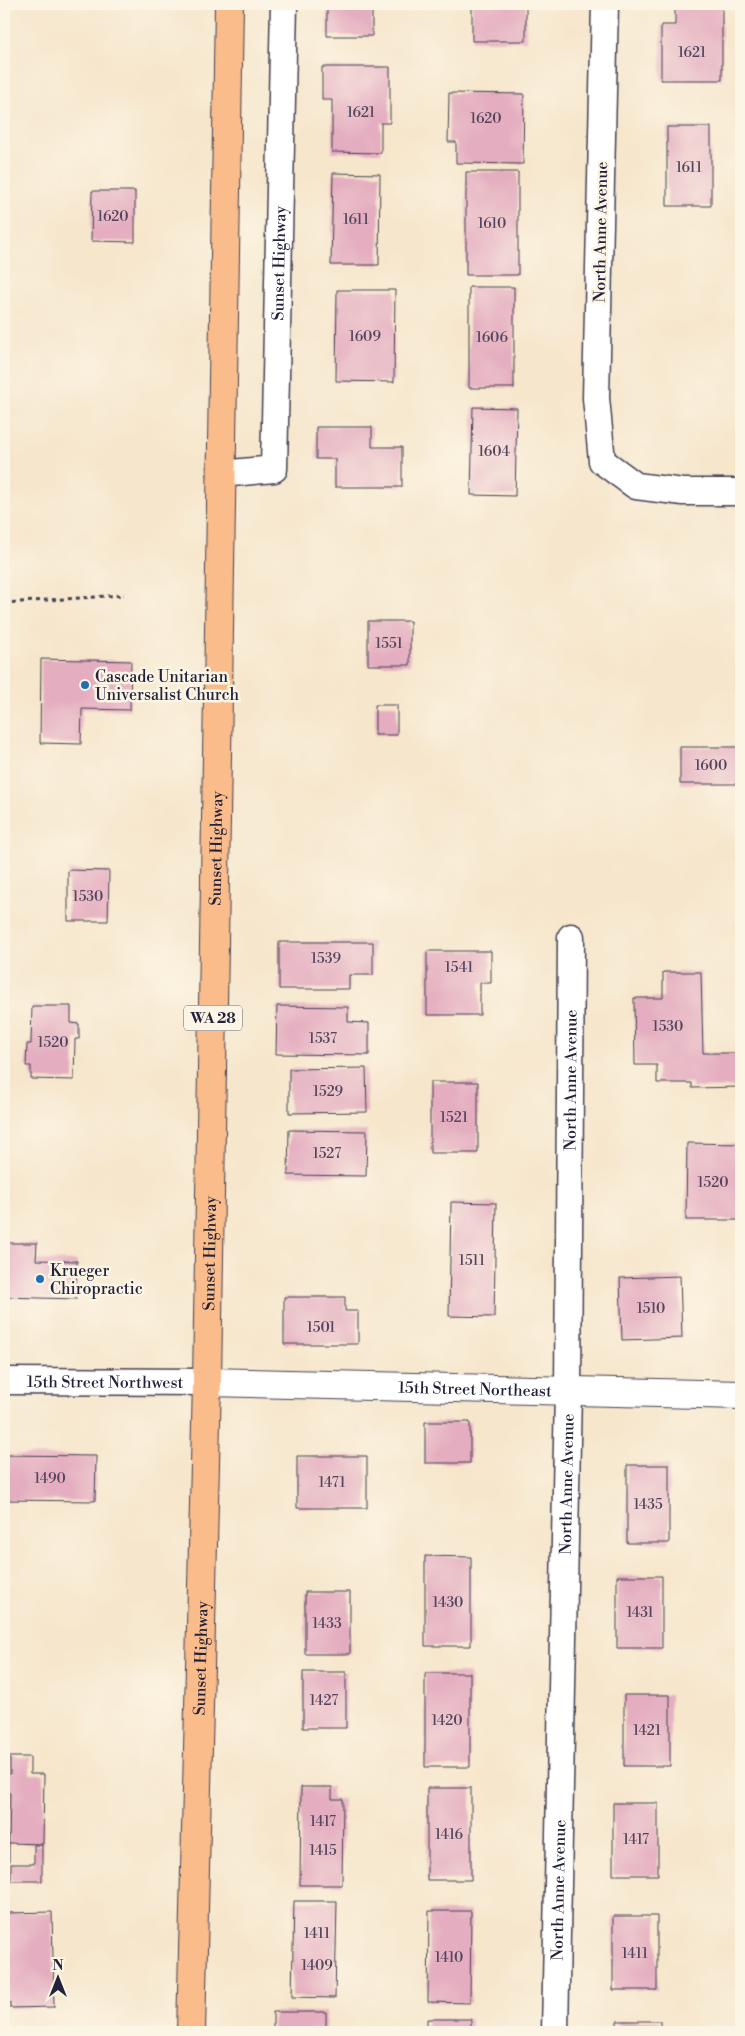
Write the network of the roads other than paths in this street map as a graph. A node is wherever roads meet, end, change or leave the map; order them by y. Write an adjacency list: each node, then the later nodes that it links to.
1 (229, 4): 4 (highway, Sunset Highway / WA 28)
2 (284, 4): 4 (street, Sunset Highway)
3 (605, 4): 5 (street, North Anne Avenue)
4 (221, 474): 8 (highway, Sunset Highway / WA 28)
5 (741, 492)
6 (572, 937): 9 (street, North Anne Avenue)
7 (4, 1381): 8 (street, 15th Street Northwest)
8 (207, 1382): 9 (street, 15th Street Northeast); 11 (highway, Sunset Highway / WA 28)
9 (568, 1392): 10 (street, 15th Street Northeast); 12 (street, North Anne Avenue)
10 (741, 1395)
11 (191, 2032)
12 (554, 2032)

